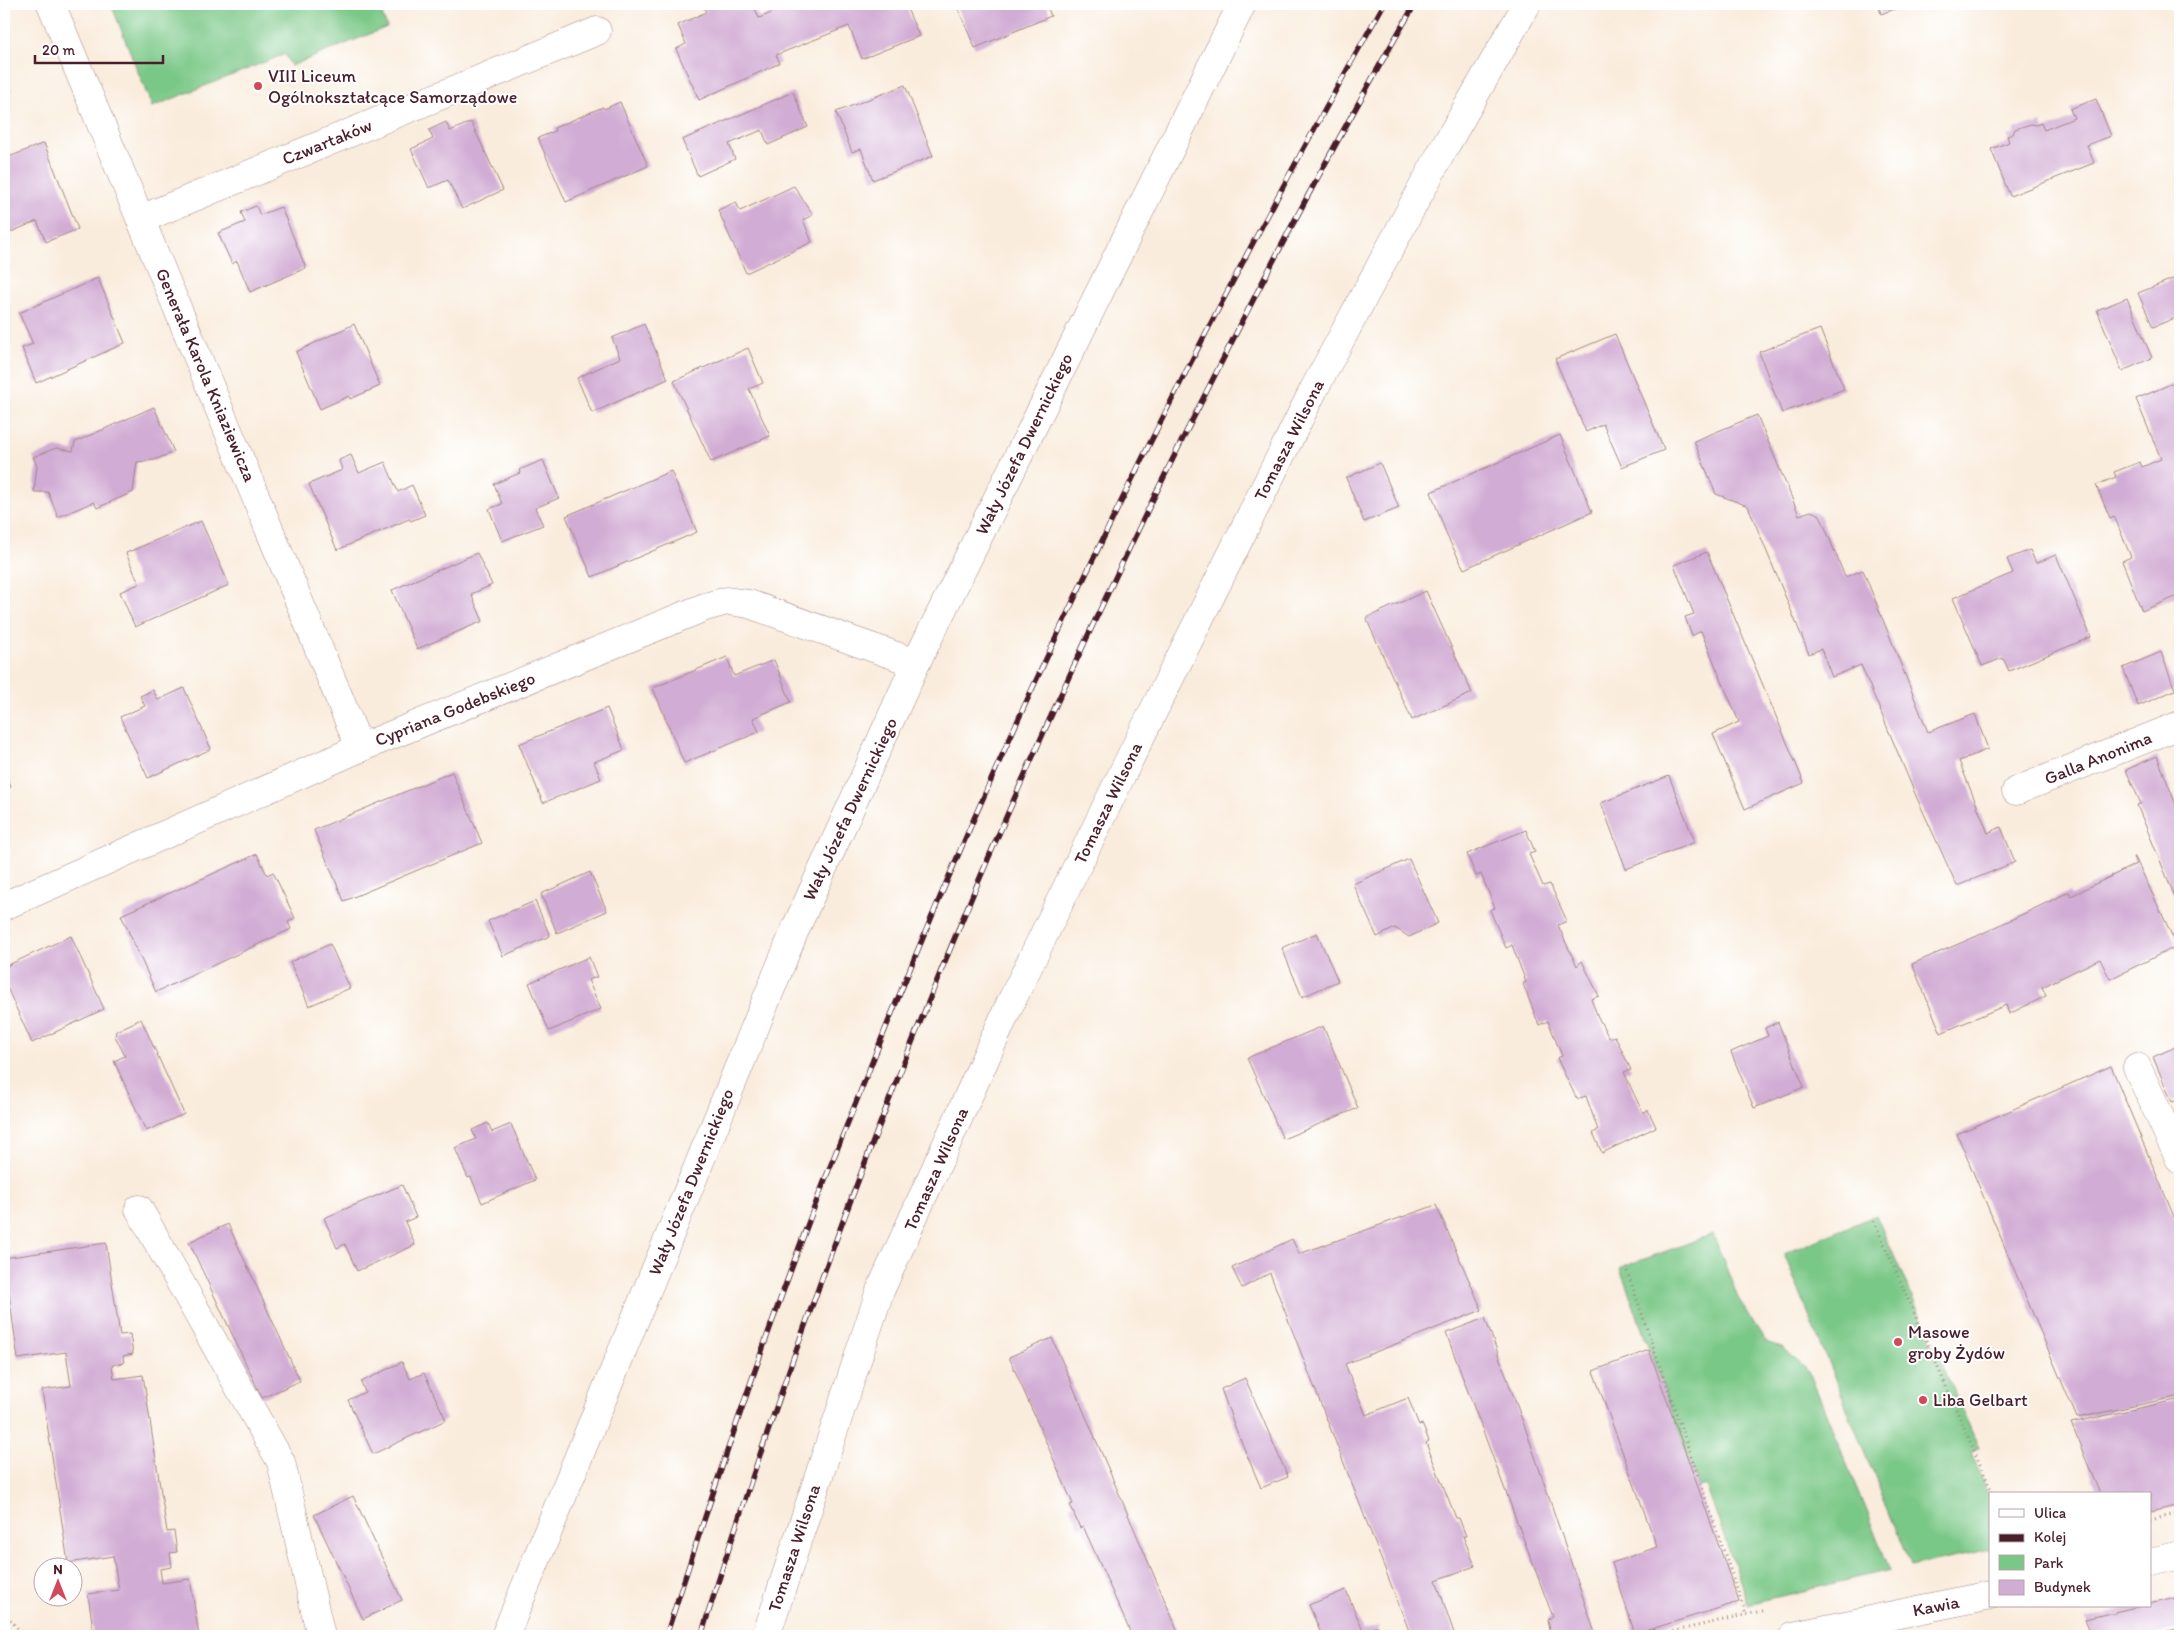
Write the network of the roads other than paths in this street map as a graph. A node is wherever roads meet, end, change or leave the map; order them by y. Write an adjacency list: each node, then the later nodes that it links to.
1 (51, 4): 5 (street, Generała Karola Kniaziewicza)
2 (1242, 4): 6 (street, Wały Józefa Dwernickiego)
3 (1527, 4): 19 (street, Tomasza Wilsona)
4 (597, 31): 5 (street, Czwartaków)
5 (141, 219): 8 (street, Generała Karola Kniaziewicza)
6 (916, 663): 8 (street, Cypriana Godebskiego); 18 (street, Wały Józefa Dwernickiego)
7 (2180, 725): 9 (street, Galla Anonima)
8 (360, 748): 10 (street, Cypriana Godebskiego)
9 (2016, 790)
10 (4, 906)
11 (2137, 1067): 12 (street)
12 (2180, 1160)
13 (138, 1209): 17 (street)
14 (2180, 1555): 15 (street)
15 (2152, 1562)
16 (1989, 1595): 20 (street, Kawia)
17 (321, 1636)
18 (505, 1636)
19 (766, 1636)
20 (1793, 1636)

